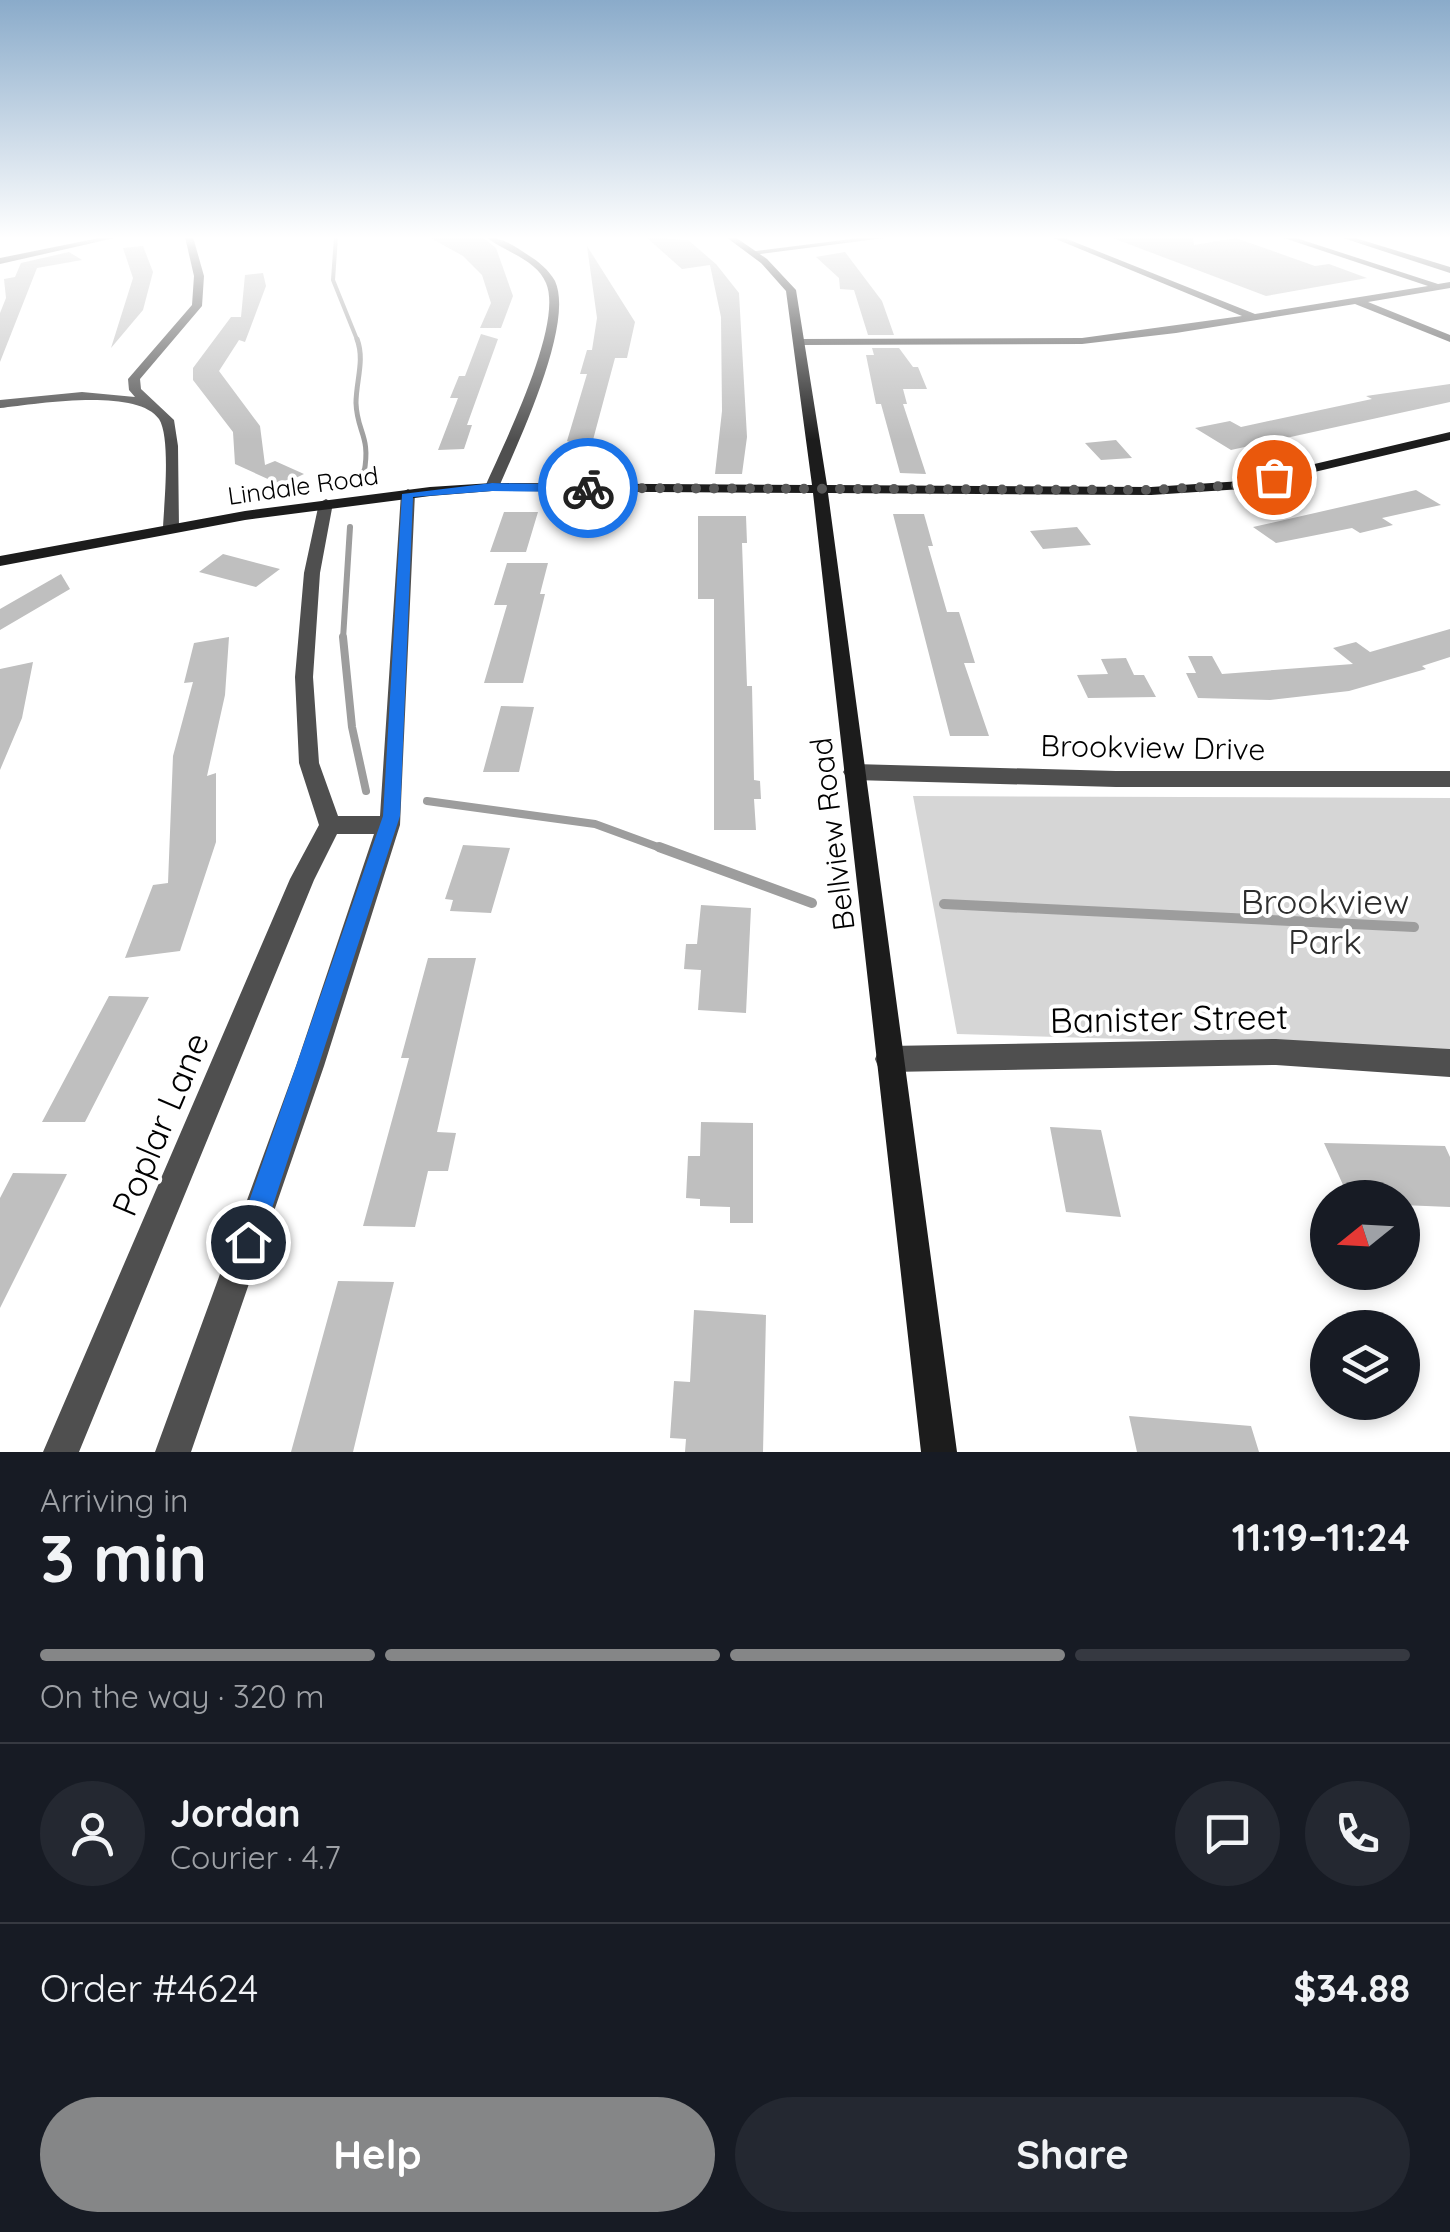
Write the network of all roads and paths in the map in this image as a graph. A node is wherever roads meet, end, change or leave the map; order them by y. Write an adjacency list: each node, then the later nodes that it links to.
1 (197, 305): 10 (street)
2 (556, 305): 15 (street)
3 (794, 305): 9 (street, Bellview Road)
4 (1225, 305): 7 (street)
5 (1325, 305): 7 (street)
6 (1367, 305): 8 (street)
7 (1253, 316): 9 (street)
8 (1450, 339)
9 (800, 342): 16 (street, Bellview Road)
10 (134, 378): 11 (street); 12 (street)
11 (82, 396): 12 (street); 13 (street)
12 (148, 402): 19 (street)
13 (0, 404)
14 (1450, 436): 16 (street, Lindale Road)
15 (492, 487): 16 (street, Lindale Road); 17 (street, Lindale Road)
16 (820, 490): 21 (street, Bellview Road)
17 (408, 494): 18 (street, Lindale Road); 23 (street)
18 (326, 503): 19 (street, Lindale Road); 24 (street)
19 (171, 528): 20 (street, Lindale Road)
20 (0, 562)
21 (854, 772): 22 (street, Brookview Drive); 25 (street, Bellview Road)
22 (1450, 778)
23 (389, 824): 24 (street); 28 (street)
24 (330, 825): 27 (street, Poplar Lane)
25 (889, 1059): 26 (street, Banister Street); 29 (street, Bellview Road)
26 (1450, 1063)
27 (61, 1452)
28 (173, 1452)
29 (938, 1452)

